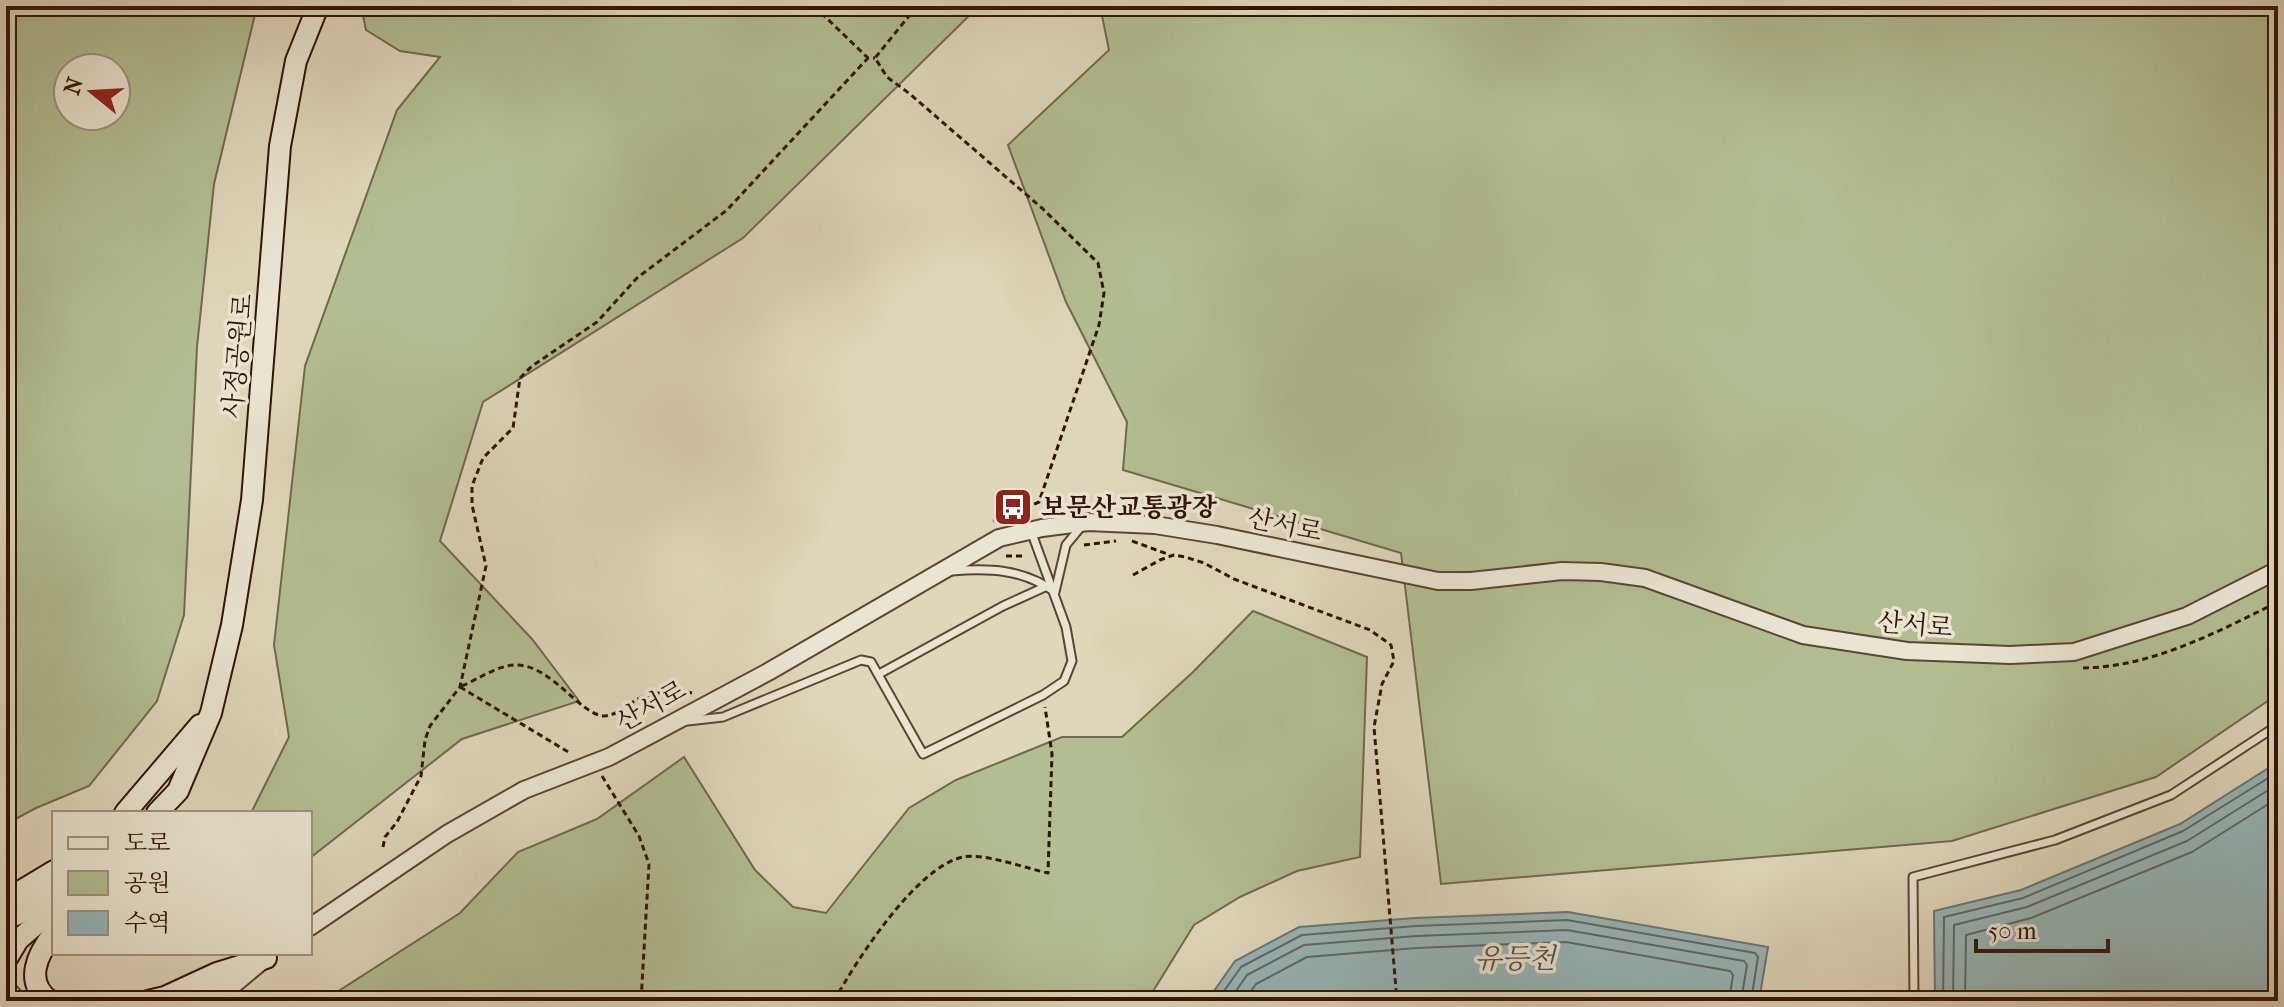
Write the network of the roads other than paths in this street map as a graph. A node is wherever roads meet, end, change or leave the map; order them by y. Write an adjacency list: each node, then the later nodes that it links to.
1 (318, 6): 9 (main road, 사정공원로)
2 (1088, 522): 3 (street, 산서로); 4 (street, 산서로); 7 (lane)
3 (1031, 531): 5 (street, 산서로); 7 (lane)
4 (2278, 570)
5 (945, 571): 6 (lane); 10 (street, 산서로)
6 (1047, 586): 7 (lane); 8 (lane)
7 (1055, 592): 8 (lane)
8 (879, 674): 10 (lane)
9 (211, 713): 12 (main road, 사정공원로); 13 (main road); 14 (main road, 사정공원로)
10 (670, 723): 22 (street, 산서로)
11 (2278, 725): 32 (lane)
12 (178, 791): 15 (main road, 사정공원로); 16 (main road)
13 (127, 811)
14 (140, 811)
15 (159, 811)
16 (166, 811)
17 (52, 872): 19 (main road)
18 (52, 889): 21 (main road)
19 (6, 900)
20 (52, 911): 25 (main road)
21 (6, 919)
22 (312, 926)
23 (52, 936): 28 (main road)
24 (270, 956): 29 (main road); 30 (street); 31 (street)
25 (6, 960)
26 (6, 980): 27 (street)
27 (18, 1001)
28 (50, 1001)
29 (148, 1001)
30 (182, 1001)
31 (214, 1001)
32 (1914, 1001)

